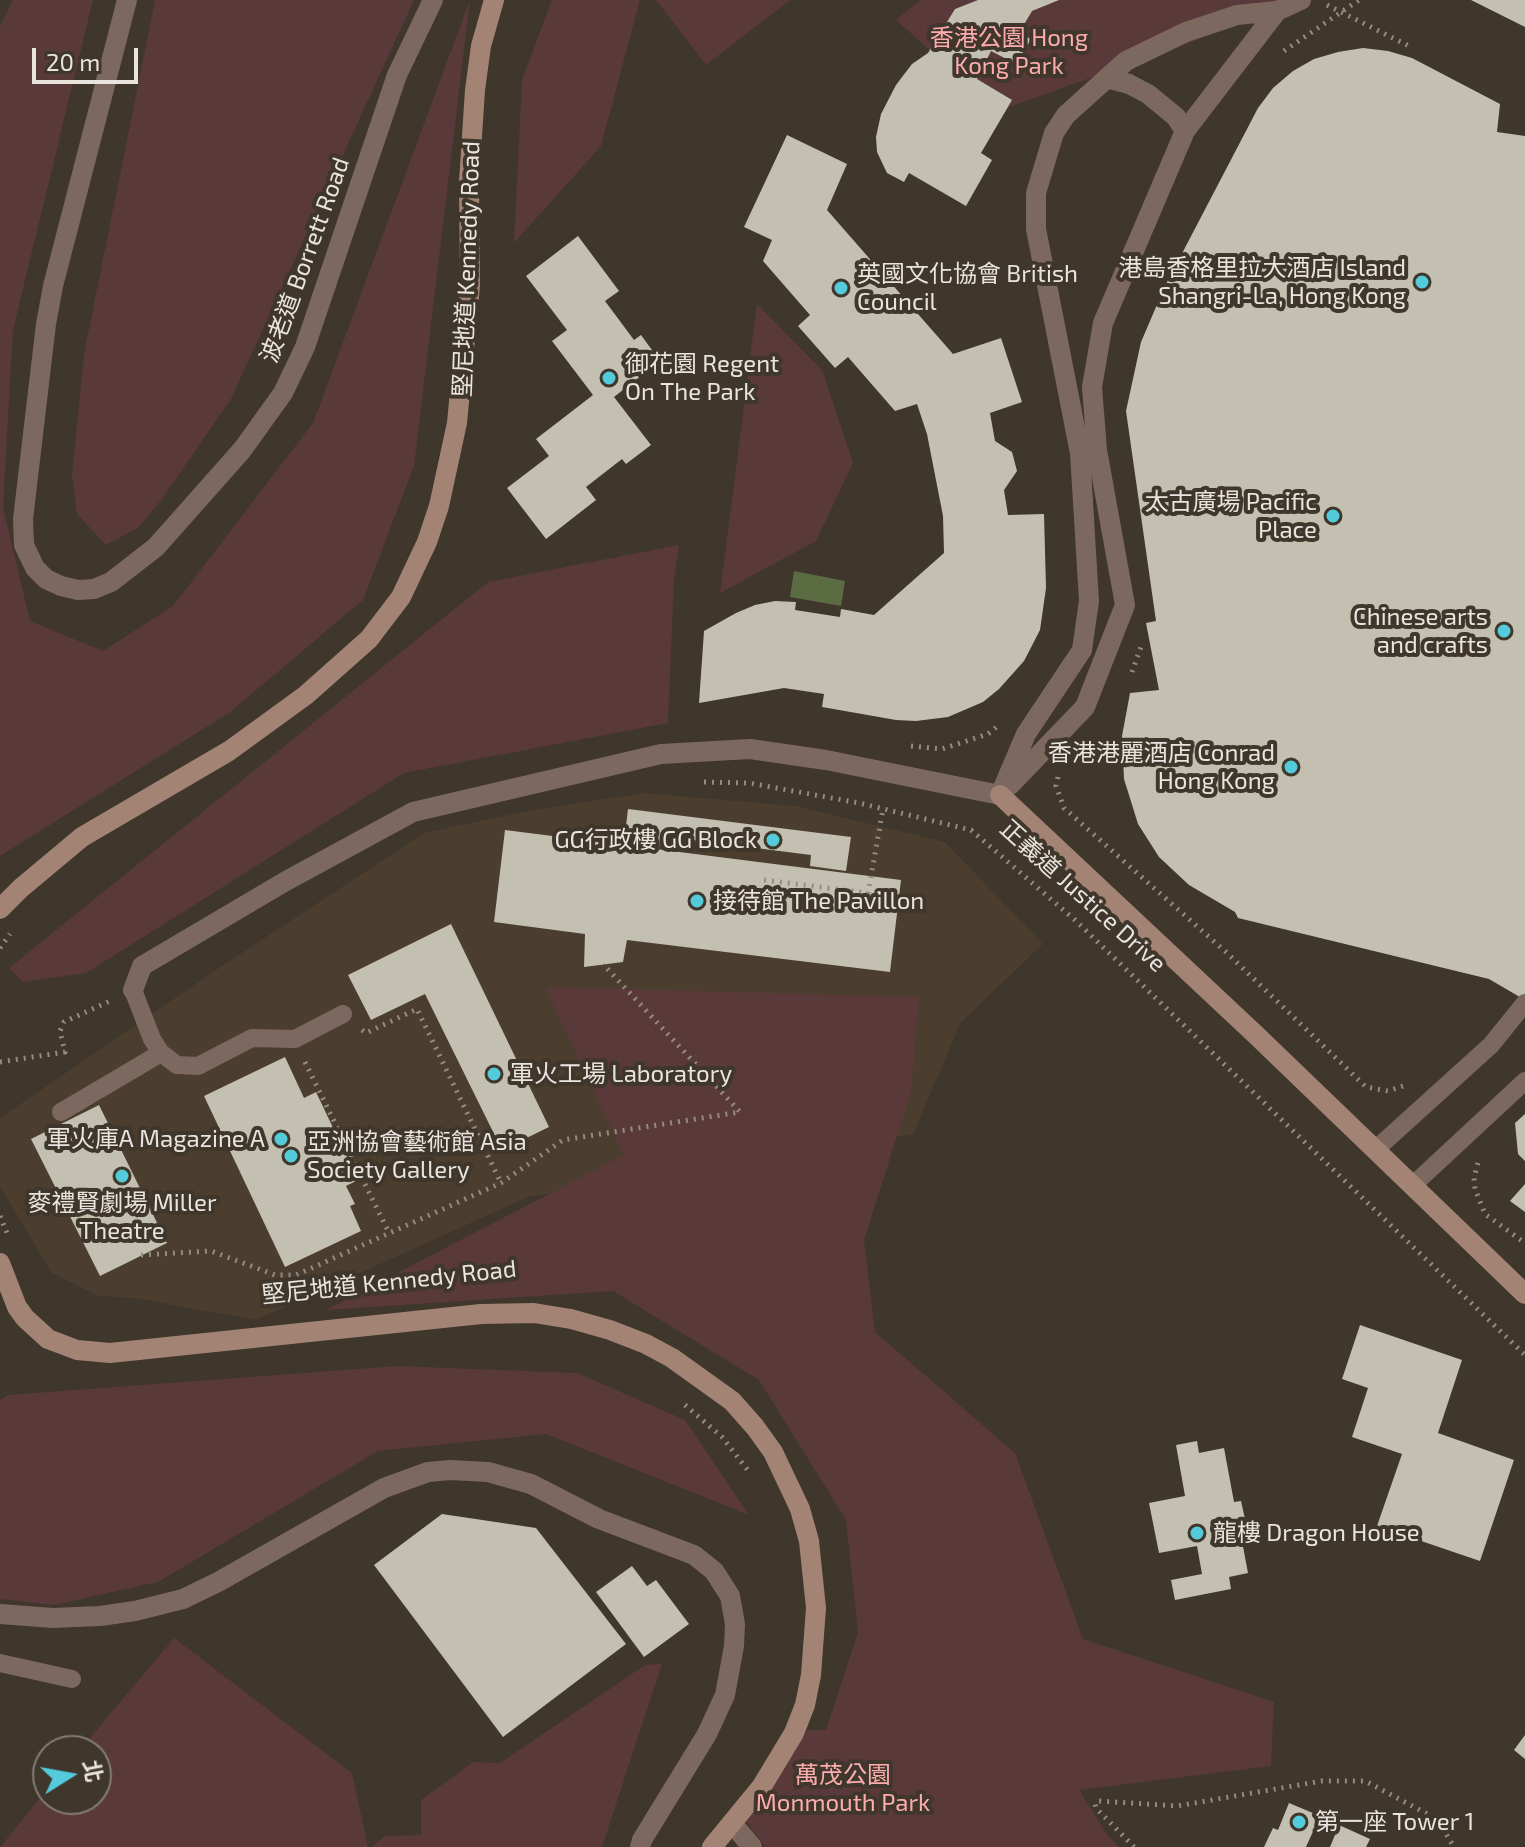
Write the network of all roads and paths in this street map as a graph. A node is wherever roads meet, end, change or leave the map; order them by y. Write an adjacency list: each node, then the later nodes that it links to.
1 (127, 0): 2 (street, 波老道 Borrett Road)
2 (433, 0)
3 (494, 0): 19 (street, 堅尼地道 Kennedy Road)
4 (1301, 0): 6 (street)
5 (1359, 0): 7 (path)
6 (1277, 11): 10 (street); 11 (street)
7 (1342, 11): 8 (path); 9 (path)
8 (1409, 46)
9 (1282, 54)
10 (1107, 78): 11 (street); 16 (street)
11 (1185, 131): 16 (street)
12 (1146, 631): 13 (path)
13 (1129, 678)
14 (1060, 768): 30 (path)
15 (695, 782): 17 (path, 正義道 Justice Drive)
16 (1000, 795): 23 (street); 33 (street, 正義道 Justice Drive)
17 (883, 809): 18 (path); 43 (path, 正義道 Justice Drive)
18 (764, 880)
19 (0, 909)
20 (16, 928): 21 (path)
21 (0, 948)
22 (603, 964): 34 (path)
23 (133, 990): 27 (lane); 28 (path)
24 (1525, 1003): 30 (lane)
25 (343, 1014): 26 (lane); 34 (path)
26 (295, 1039): 27 (lane); 37 (path)
27 (161, 1053): 31 (lane)
28 (0, 1062)
29 (1525, 1081): 32 (lane)
30 (1425, 1105): 33 (lane)
31 (61, 1112)
32 (1461, 1141): 35 (lane); 38 (path)
33 (1375, 1150): 35 (street, 正義道 Justice Drive)
34 (501, 1183): 37 (path)
35 (1412, 1186): 42 (street, 正義道 Justice Drive)
36 (0, 1216): 39 (path)
37 (389, 1233): 40 (path)
38 (1525, 1243)
39 (12, 1245)
40 (141, 1255)
41 (0, 1263): 47 (street, 堅尼地道 Kennedy Road)
42 (1525, 1294)
43 (1525, 1355)
44 (0, 1614): 48 (street)
45 (0, 1663): 46 (lane)
46 (72, 1679)
47 (732, 1823): 49 (street, 堅尼地道 Kennedy Road); 50 (street)
48 (640, 1847)
49 (712, 1847)
50 (752, 1847)
51 (1134, 1847): 52 (path)
52 (1454, 1847)

